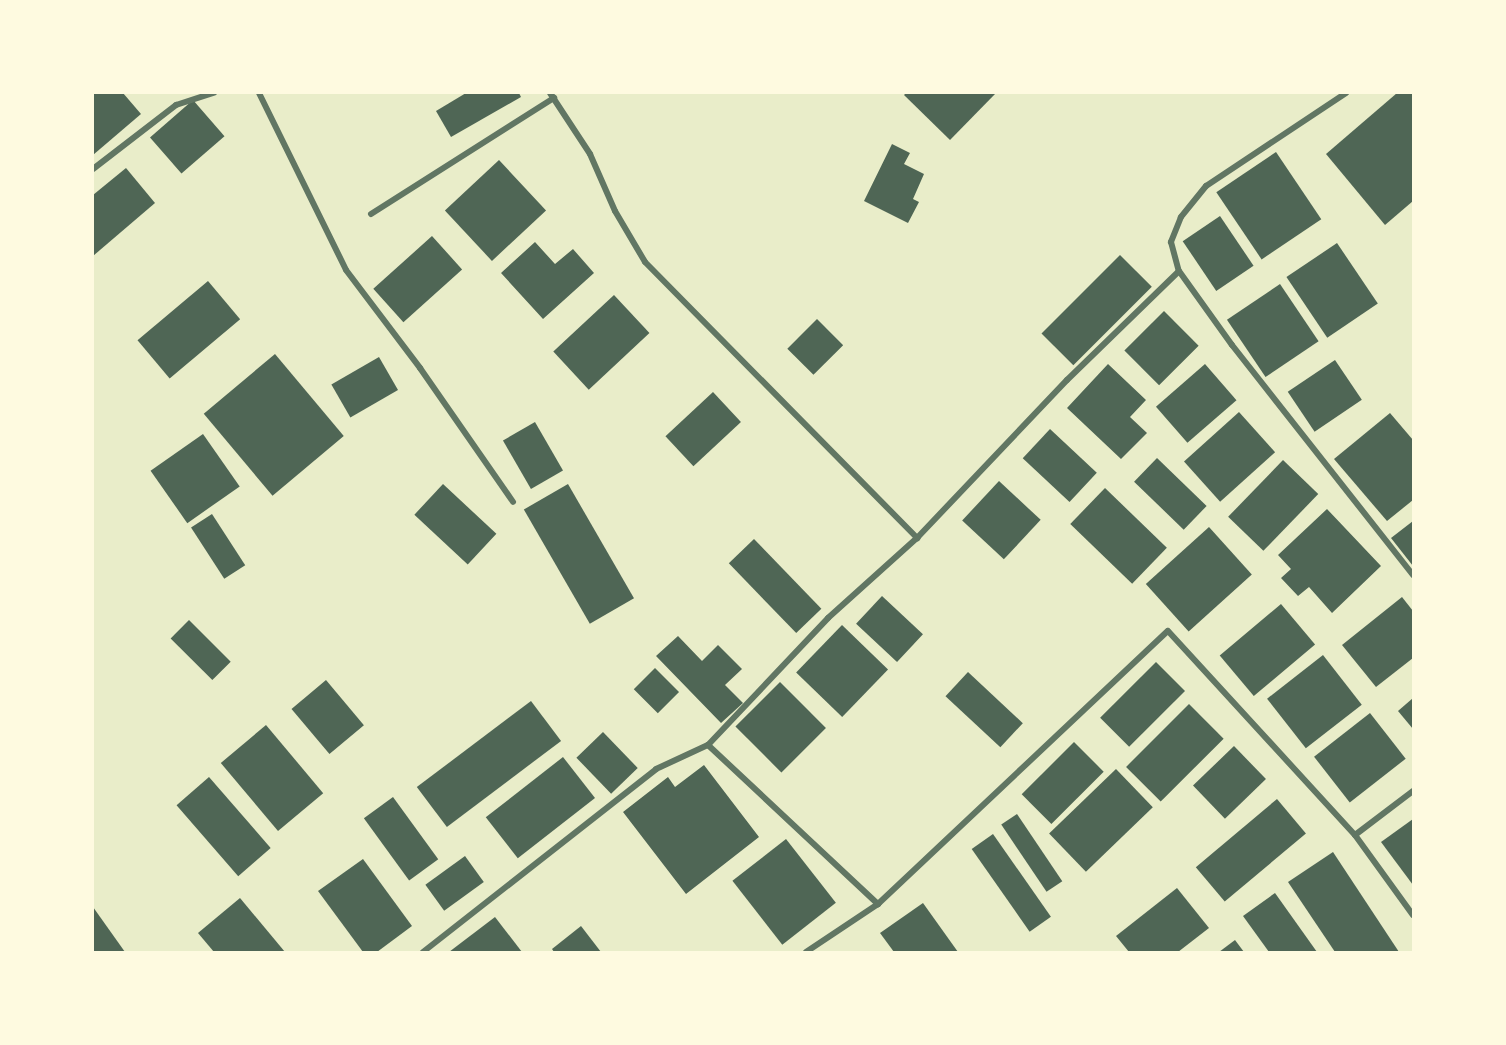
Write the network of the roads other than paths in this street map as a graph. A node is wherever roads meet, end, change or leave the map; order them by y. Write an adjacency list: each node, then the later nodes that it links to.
1 (214, 93): 5 (street)
2 (259, 93): 8 (street)
3 (1346, 93): 7 (street)
4 (552, 96): 6 (street); 9 (street)
5 (93, 169)
6 (371, 214)
7 (1179, 271): 9 (street); 10 (street)
8 (513, 502)
9 (916, 538): 11 (street)
10 (1413, 575)
11 (708, 745): 14 (street); 16 (street)
12 (1413, 791): 13 (street)
13 (1355, 835): 14 (street); 15 (street)
14 (878, 904): 17 (street)
15 (1413, 915)
16 (423, 952)
17 (806, 952)

